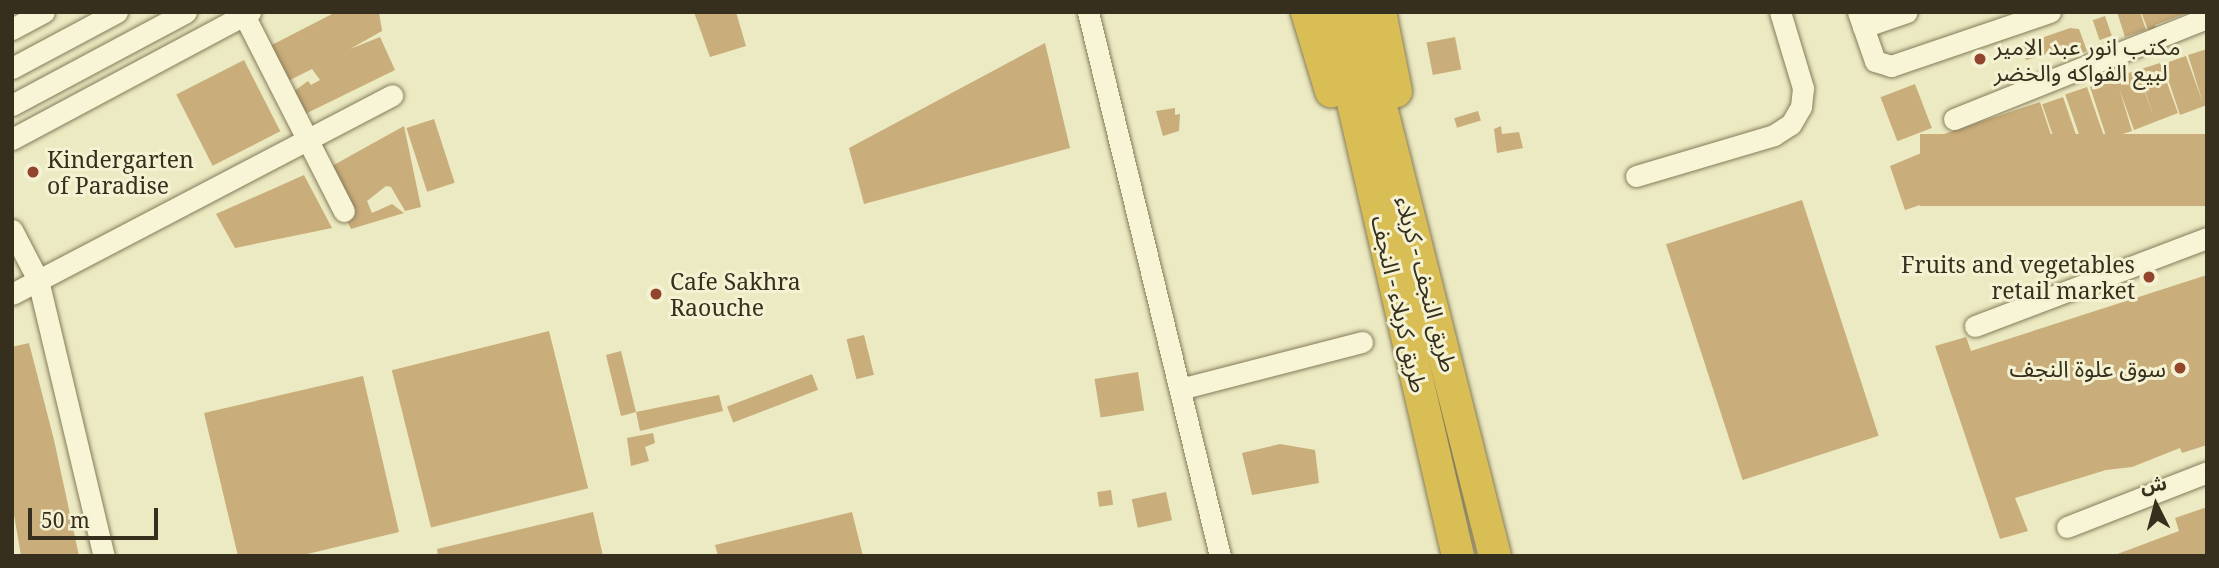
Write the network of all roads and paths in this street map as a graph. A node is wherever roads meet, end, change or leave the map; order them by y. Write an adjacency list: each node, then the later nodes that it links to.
1 (44, 12): 15 (street)
2 (117, 12): 16 (street)
3 (186, 12): 18 (street)
4 (1088, 12): 31 (street)
5 (1307, 12): 26 (highway)
6 (1332, 12): 26 (highway, طريق کربلاء - النجف)
7 (1357, 12): 26 (highway, طريق النجف - کربلاء)
8 (1380, 12): 26 (highway)
9 (1780, 12): 22 (street)
10 (1908, 12): 14 (street)
11 (2050, 12): 14 (street)
12 (247, 14): 20 (street); 21 (street)
13 (2207, 19): 19 (street)
14 (1861, 20)
15 (13, 26)
16 (12, 68)
17 (392, 95): 21 (street)
18 (12, 105)
19 (1954, 119)
20 (12, 139)
21 (308, 141): 23 (street); 27 (street)
22 (1636, 176)
23 (344, 211)
24 (12, 230): 27 (street)
25 (2207, 238): 29 (street)
26 (1408, 272): 36 (highway, طريق کربلاء - النجف); 37 (highway, طريق النجف - کربلاء)
27 (38, 280): 28 (street); 34 (street)
28 (12, 294)
29 (1975, 326)
30 (1362, 342): 31 (street)
31 (1180, 389): 35 (street)
32 (2207, 472): 33 (street)
33 (2067, 527)
34 (104, 556)
35 (1220, 556)
36 (1458, 556)
37 (1495, 556)

